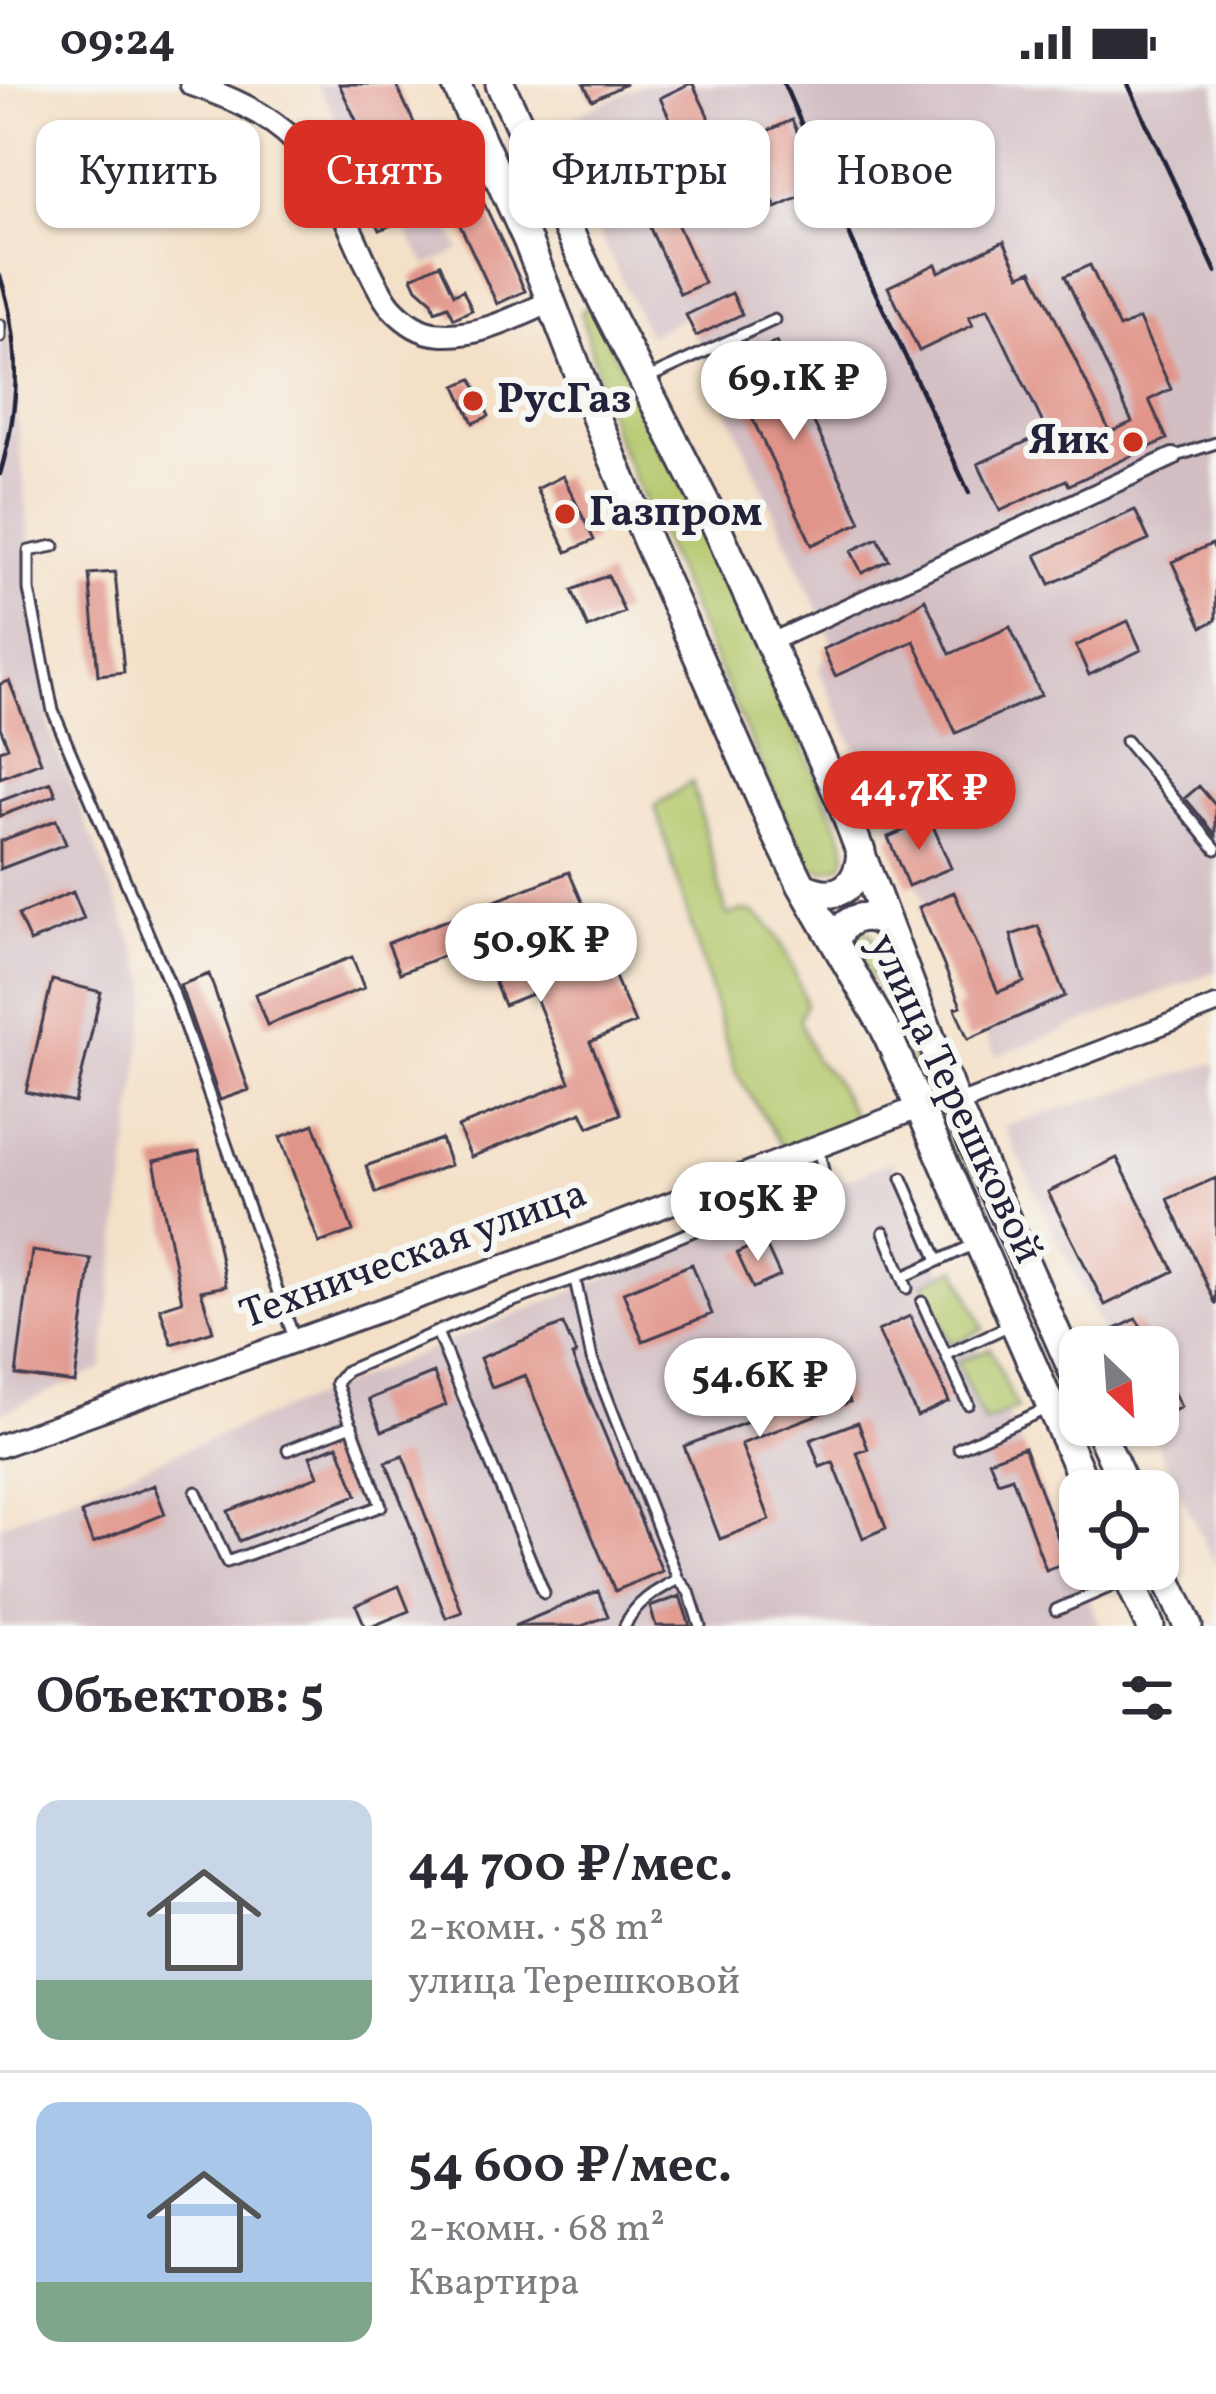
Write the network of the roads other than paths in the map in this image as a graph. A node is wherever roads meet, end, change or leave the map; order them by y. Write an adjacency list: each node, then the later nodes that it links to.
1 (191, 84): 5 (street)
2 (456, 84): 5 (main road, улица Терешковой)
3 (500, 84): 4 (main road, улица Терешковой)
4 (593, 281): 5 (main road); 9 (main road, улица Терешковой)
5 (552, 301): 17 (main road, улица Терешковой)
6 (775, 320): 9 (lane)
7 (0, 326): 8 (lane)
8 (0, 337)
9 (644, 380): 13 (main road, улица Терешковой)
10 (1216, 443): 11 (lane)
11 (1173, 457): 13 (street)
12 (54, 546): 39 (lane)
13 (769, 643): 16 (main road, улица Терешковой)
14 (1126, 741): 15 (lane)
15 (1216, 849)
16 (861, 851): 17 (main road); 18 (main road, улица Терешковой)
17 (802, 886): 19 (main road, улица Терешковой)
18 (887, 926): 19 (main road); 21 (main road, улица Терешковой)
19 (835, 943): 22 (main road, улица Терешковой)
20 (1216, 1005): 21 (street)
21 (956, 1105): 31 (main road, улица Терешковой)
22 (920, 1106): 23 (street, Техническая улица); 28 (main road, улица Терешковой)
23 (818, 1147): 24 (street, Техническая улица); 26 (lane)
24 (788, 1159): 26 (lane); 39 (street, Техническая улица)
25 (902, 1178): 29 (lane)
26 (799, 1187): 32 (lane)
27 (884, 1232): 30 (lane)
28 (977, 1242): 29 (lane); 34 (main road, улица Терешковой)
29 (938, 1260): 30 (lane)
30 (903, 1276): 33 (lane)
31 (1031, 1277): 34 (main road); 38 (main road, улица Терешковой)
32 (574, 1279): 37 (lane); 49 (lane)
33 (908, 1288)
34 (998, 1291): 36 (main road, улица Терешковой)
35 (922, 1302): 40 (lane)
36 (1013, 1324): 40 (lane); 42 (main road, улица Терешковой)
37 (437, 1332): 43 (lane); 53 (lane)
38 (1059, 1340)
39 (295, 1341): 44 (street, Техническая улица)
40 (946, 1354): 41 (lane)
41 (968, 1404)
42 (1051, 1407): 45 (lane); 47 (main road, улица Терешковой)
43 (352, 1425): 46 (lane); 48 (lane)
44 (0, 1446)
45 (959, 1448)
46 (288, 1450)
47 (1079, 1470)
48 (196, 1492)
49 (678, 1579): 55 (lane); 56 (lane)
50 (1095, 1590): 54 (lane)
51 (1133, 1590): 57 (main road)
52 (1172, 1590): 58 (main road)
53 (544, 1593)
54 (1056, 1610)
55 (625, 1626)
56 (700, 1626)
57 (1150, 1626)
58 (1188, 1626)

